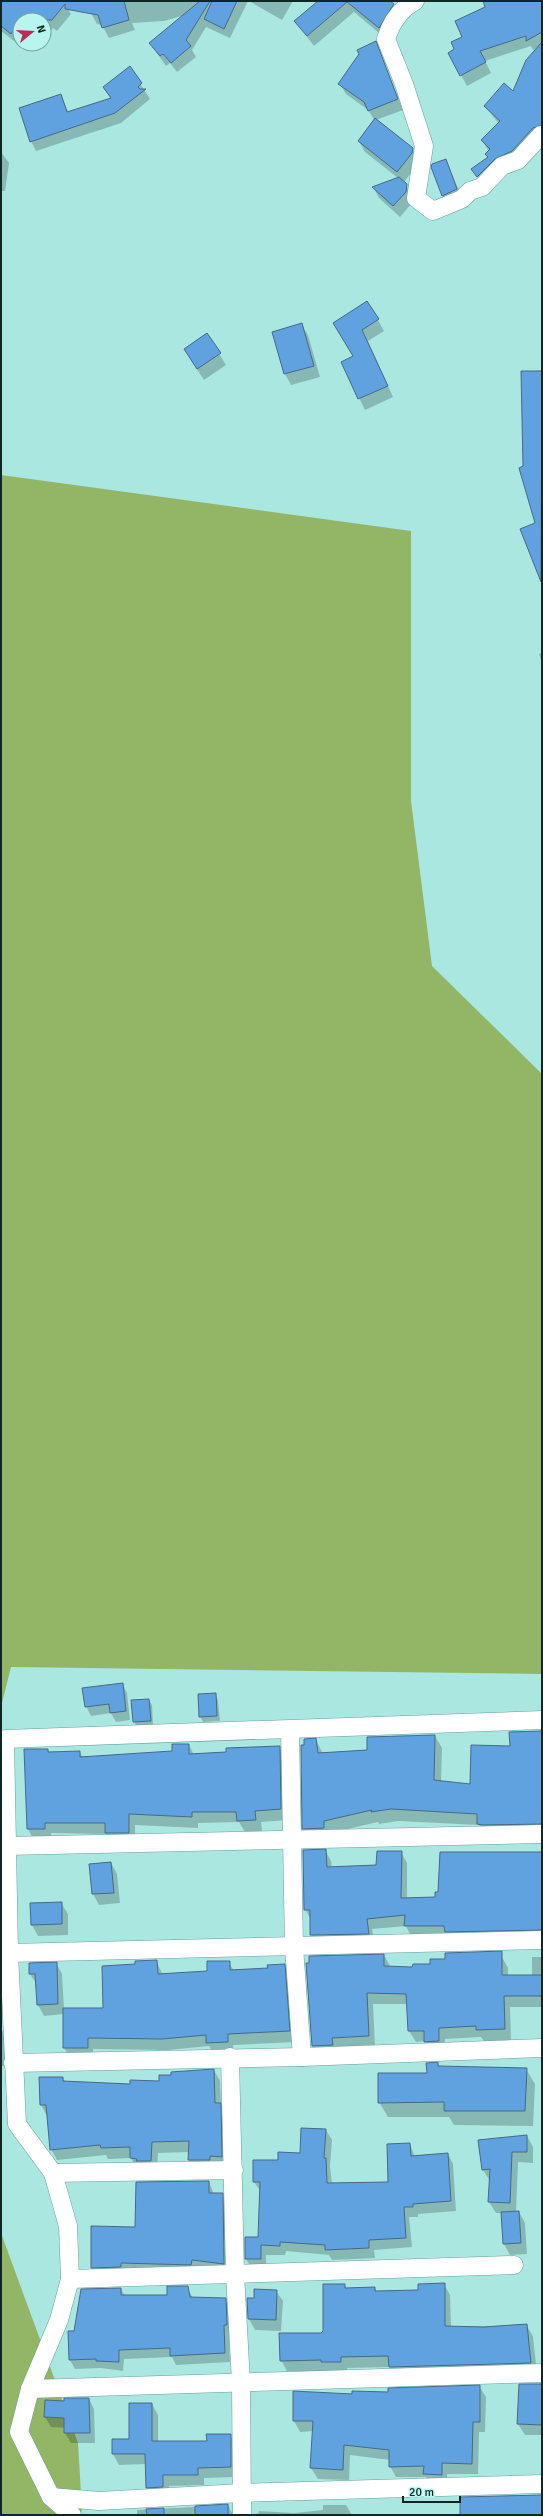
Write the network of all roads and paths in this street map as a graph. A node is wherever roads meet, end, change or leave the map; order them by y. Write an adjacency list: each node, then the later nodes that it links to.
1 (405, 3): 2 (street)
2 (541, 135)
3 (542, 1720): 4 (street)
4 (290, 1730): 6 (street); 7 (street)
5 (542, 1834): 6 (street)
6 (292, 1841): 7 (street); 9 (street)
7 (6, 1846): 10 (street)
8 (542, 1940): 9 (street)
9 (294, 1947): 10 (street); 12 (street)
10 (9, 1953): 14 (street)
11 (542, 2048): 12 (street)
12 (302, 2057): 13 (street)
13 (230, 2058): 14 (street); 15 (street)
14 (13, 2063): 16 (street)
15 (234, 2170): 16 (street); 18 (street)
16 (52, 2173): 19 (street)
17 (514, 2265): 18 (street)
18 (235, 2274): 19 (street); 21 (street)
19 (70, 2278): 22 (street)
20 (542, 2373): 21 (street)
21 (241, 2382): 22 (street); 24 (street)
22 (30, 2389): 25 (street)
23 (542, 2484): 24 (street)
24 (241, 2493): 25 (street); 27 (street)
25 (51, 2497): 26 (street)
26 (72, 2515)
27 (242, 2515)

